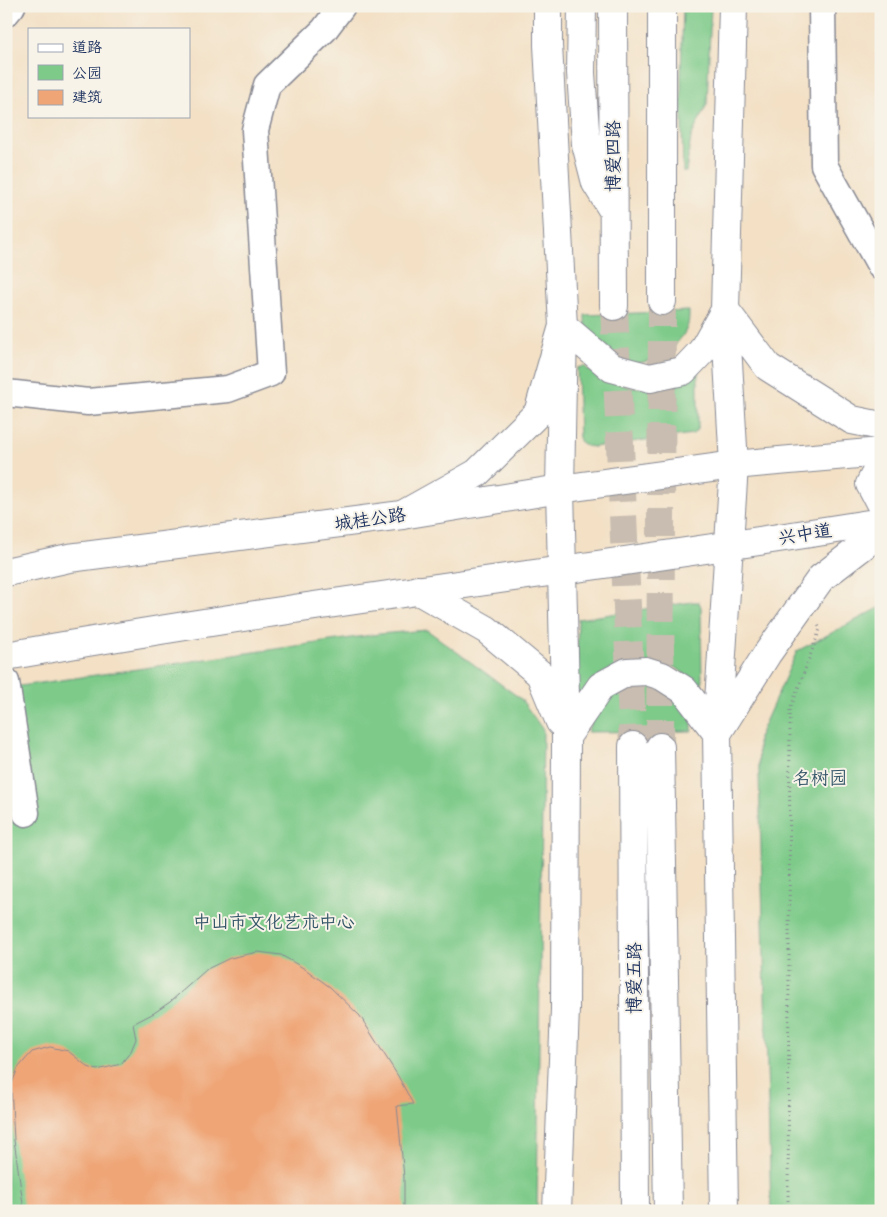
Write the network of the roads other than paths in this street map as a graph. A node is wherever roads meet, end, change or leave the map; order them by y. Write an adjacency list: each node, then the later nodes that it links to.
1 (12, 6): 9 (street)
2 (342, 6): 16 (street)
3 (548, 6): 15 (main road)
4 (582, 6): 10 (main road)
5 (613, 6): 10 (main road, 博爱四路)
6 (662, 6): 12 (main road)
7 (733, 6): 14 (main road)
8 (822, 6): 11 (street)
9 (6, 13)
10 (614, 211): 13 (main road, 博爱四路)
11 (881, 267)
12 (662, 301)
13 (614, 306)
14 (725, 310): 15 (main road); 17 (main road); 20 (main road)
15 (563, 326): 21 (main road); 23 (main road)
16 (6, 393)
17 (881, 426)
18 (881, 452): 20 (main road)
19 (881, 463): 22 (main road)
20 (734, 465): 21 (main road, 城桂公路); 26 (main road)
21 (560, 489): 23 (main road, 城桂公路); 27 (main road)
22 (881, 505)
23 (402, 515): 28 (main road, 城桂公路)
24 (881, 522): 26 (main road, 兴中道)
25 (881, 532): 32 (main road)
26 (729, 546): 27 (main road); 32 (main road)
27 (562, 569): 29 (main road); 33 (main road)
28 (6, 572)
29 (417, 590): 30 (main road); 33 (main road)
30 (6, 656)
31 (6, 682): 36 (street)
32 (717, 733): 33 (main road); 40 (main road)
33 (566, 738): 37 (main road)
34 (633, 746): 38 (main road, 博爱五路)
35 (660, 747): 39 (main road, 博爱五路)
36 (26, 813)
37 (557, 1211)
38 (635, 1211)
39 (668, 1211)
40 (724, 1211)

